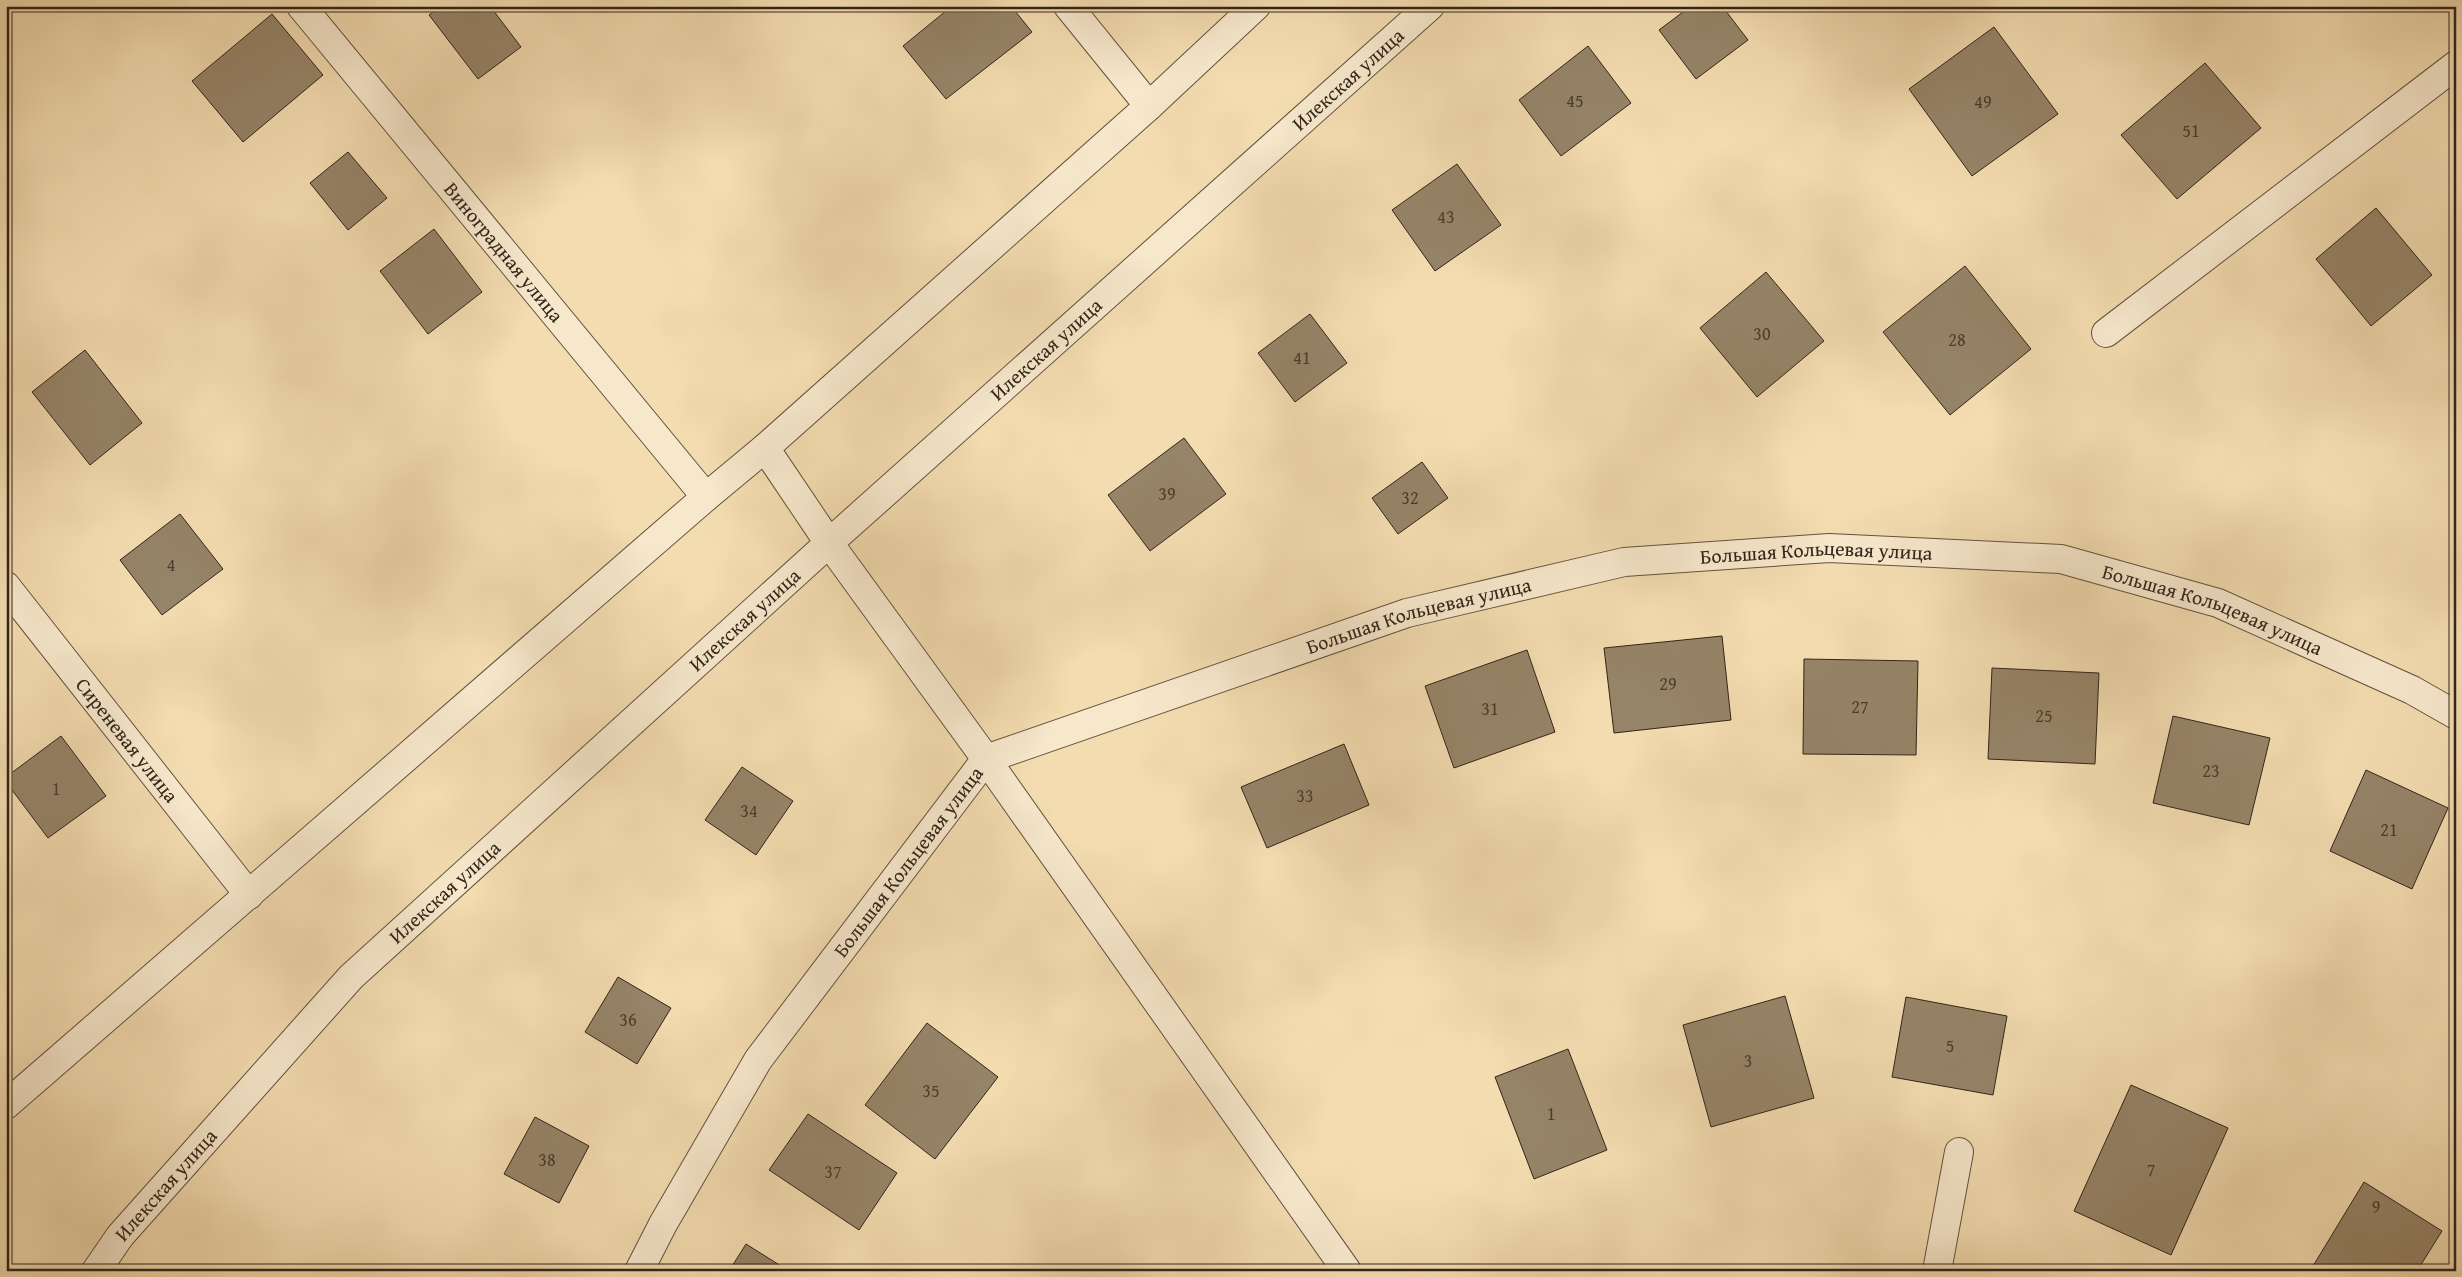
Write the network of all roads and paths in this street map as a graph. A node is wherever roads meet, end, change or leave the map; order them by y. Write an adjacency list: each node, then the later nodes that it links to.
1 (301, 6): 9 (street, Виноградная улица)
2 (1068, 6): 6 (street)
3 (1256, 6): 6 (street)
4 (1430, 6): 10 (street, Илекская улица)
5 (2456, 65): 7 (street)
6 (1149, 106): 8 (street)
7 (2106, 333)
8 (765, 448): 9 (street); 10 (street)
9 (706, 497): 14 (street)
10 (829, 544): 13 (street); 17 (street, Илекская улица)
11 (6, 586): 14 (street, Сиреневая улица)
12 (2456, 715): 13 (street, Большая Кольцевая улица)
13 (986, 759): 18 (street, Большая Кольцевая улица); 19 (street)
14 (249, 895): 15 (street)
15 (6, 1105)
16 (1958, 1152): 20 (street)
17 (96, 1271)
18 (638, 1271)
19 (1346, 1271)
20 (1937, 1271)

